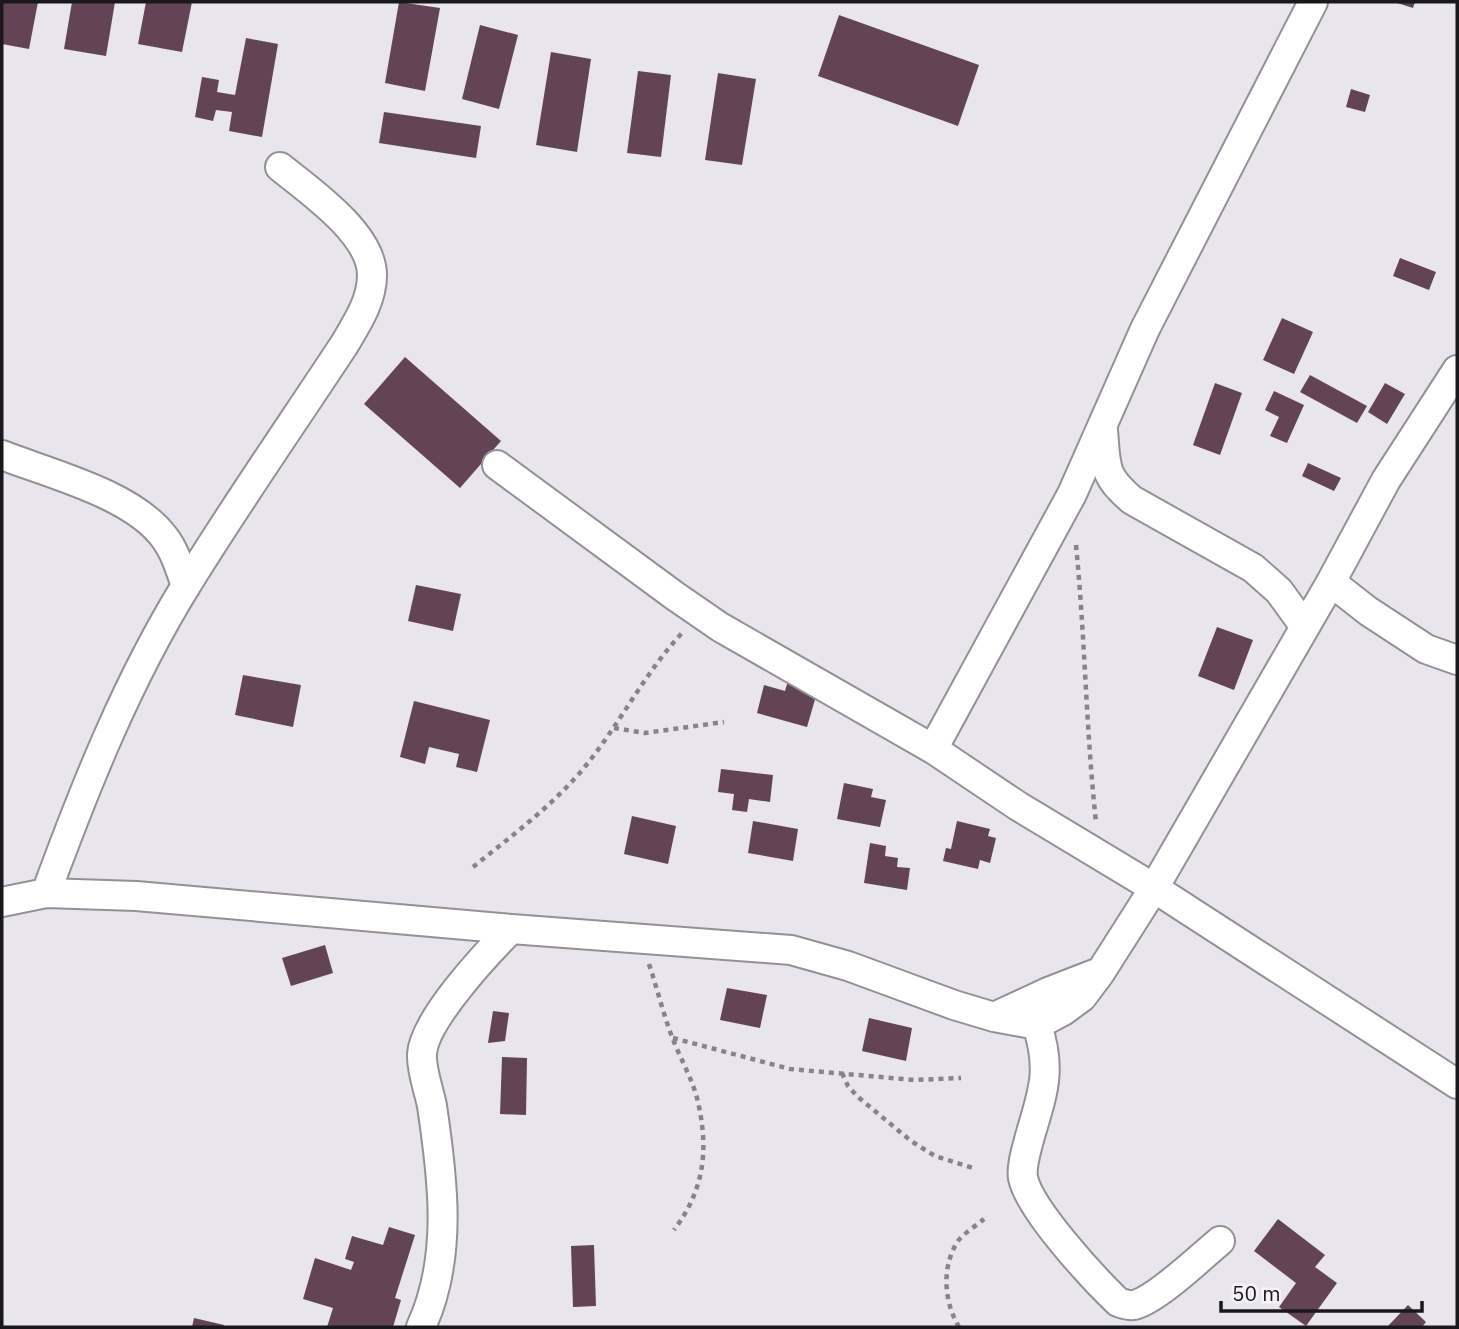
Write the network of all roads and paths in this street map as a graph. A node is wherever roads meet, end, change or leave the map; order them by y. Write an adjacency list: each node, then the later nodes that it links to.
1 (1313, 2): 4 (street)
2 (280, 167): 9 (street)
3 (1457, 370): 8 (street)
4 (1103, 427): 7 (street); 11 (street)
5 (2, 455): 9 (street)
6 (497, 465): 10 (street)
7 (1072, 494): 15 (street); 16 (path)
8 (1331, 582): 11 (street); 12 (street)
9 (186, 586): 19 (street)
10 (700, 614): 14 (path); 15 (street)
11 (1305, 627): 18 (street)
12 (1457, 660)
13 (724, 722): 14 (path)
14 (613, 727): 17 (path)
15 (933, 749): 16 (street)
16 (1100, 854): 18 (street)
17 (473, 867)
18 (1154, 888): 23 (street); 29 (street)
19 (46, 893): 20 (street); 21 (street)
20 (2, 902)
21 (511, 929): 22 (street); 34 (street)
22 (641, 940): 24 (street); 26 (path)
23 (1100, 972): 24 (street); 25 (street)
24 (994, 1017): 25 (street)
25 (1037, 1025): 33 (street)
26 (673, 1038): 27 (path); 32 (path)
27 (842, 1073): 28 (path); 30 (path)
28 (961, 1078)
29 (1457, 1084)
30 (973, 1168)
31 (984, 1219): 35 (path)
32 (674, 1230)
33 (1220, 1241)
34 (421, 1327)
35 (959, 1327)

